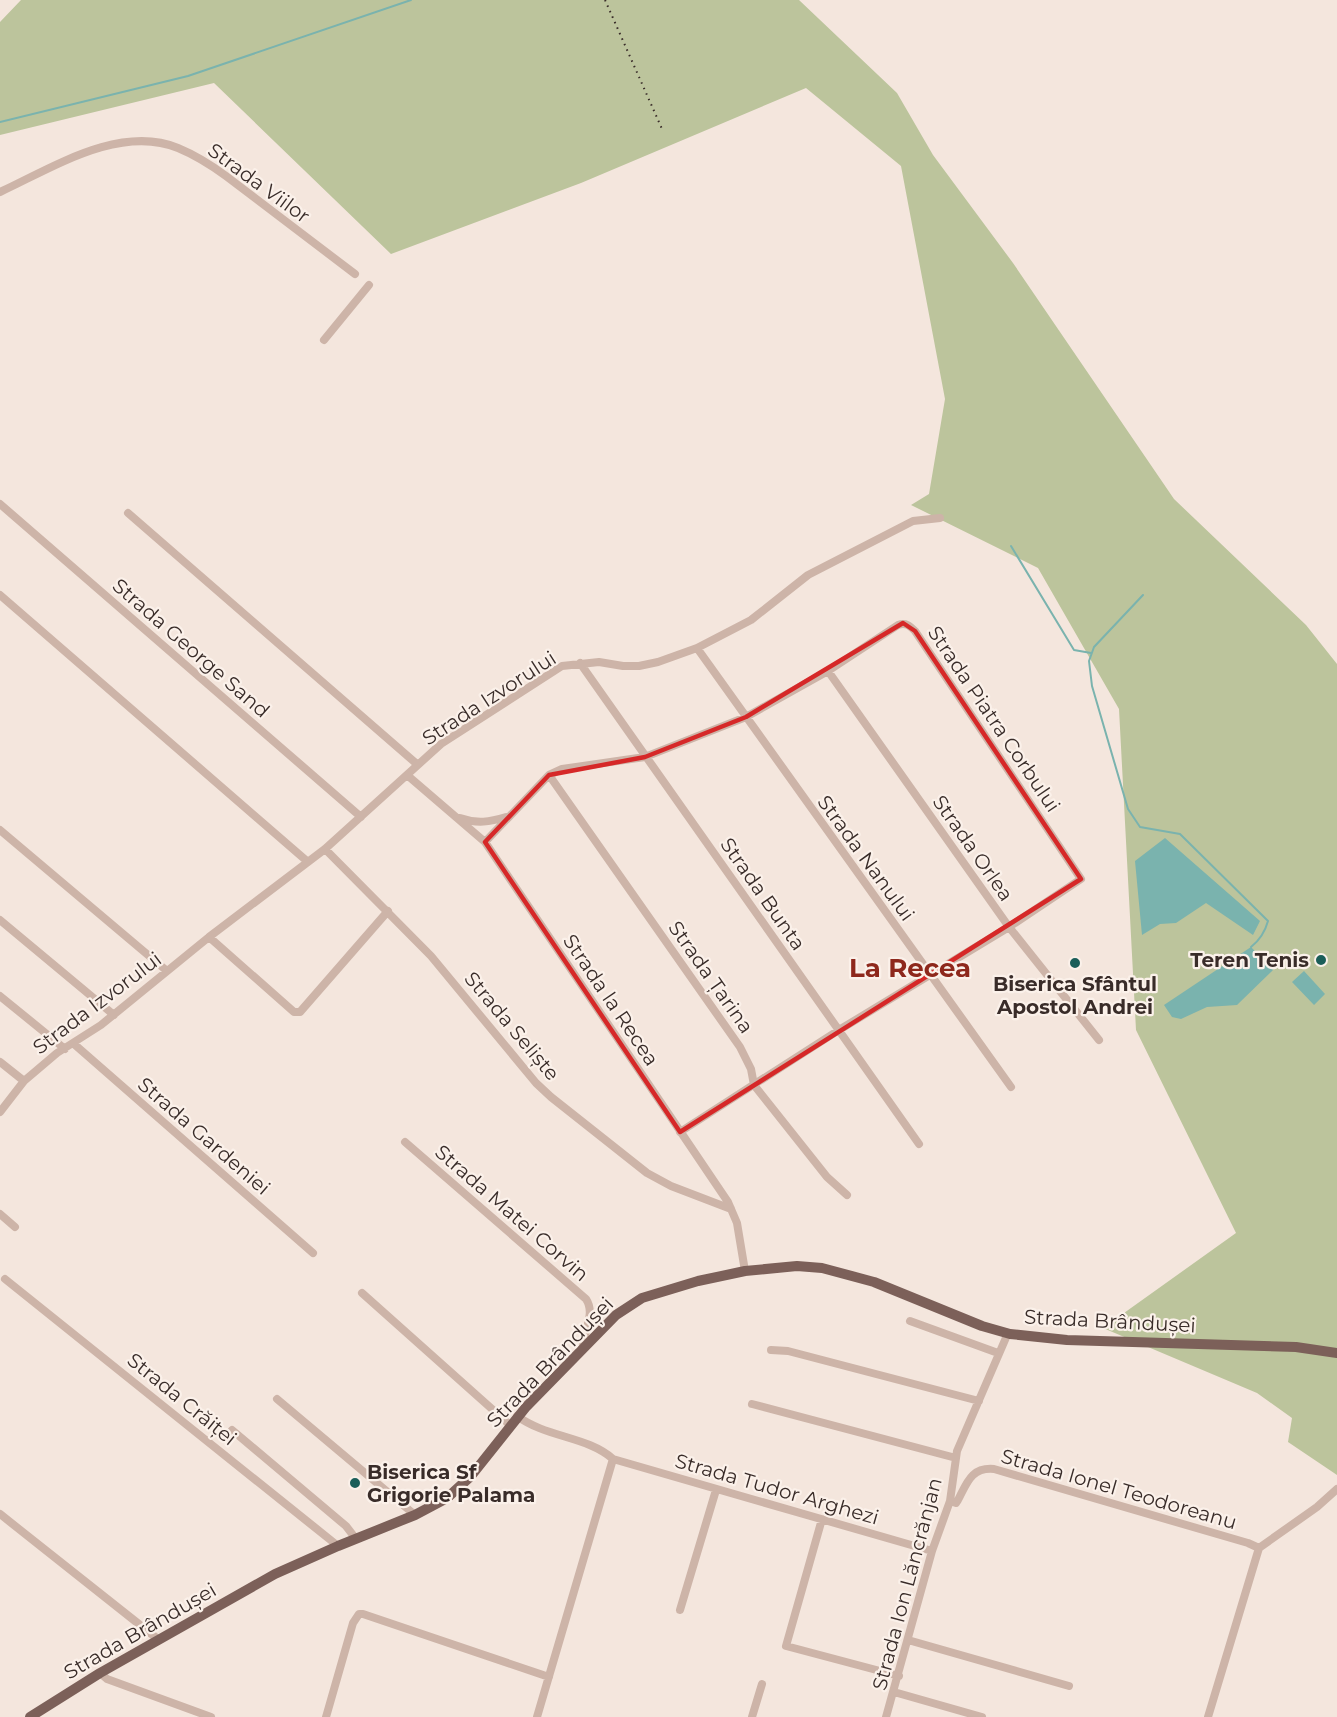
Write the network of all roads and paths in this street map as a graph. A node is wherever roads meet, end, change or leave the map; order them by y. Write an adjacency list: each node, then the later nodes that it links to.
1 (0, 192): 2 (street, Strada Viilor)
2 (355, 274)
3 (369, 285): 4 (street)
4 (324, 340)
5 (0, 504): 19 (street, Strada George Sand)
6 (128, 513): 14 (street)
7 (940, 519): 9 (street, Strada Izvorului)
8 (0, 595): 23 (street)
9 (696, 648): 10 (street, Strada Izvorului); 12 (street, Strada Nanului)
10 (580, 663): 13 (street, Strada Bunta); 14 (street, Strada Izvorului)
11 (828, 671): 12 (street, Strada Piatra Corbului); 26 (street, Strada Orlea); 26 (street, Strada Piatra Corbului)
12 (746, 717): 13 (street, Strada Piatra Corbului); 29 (street, Strada Nanului)
13 (645, 757): 16 (street, Strada Piatra Corbului); 32 (street, Strada Bunta)
14 (418, 765): 15 (street, Strada Izvorului)
15 (407, 775): 17 (street, Strada la Recea); 19 (street, Strada Izvorului)
16 (549, 775): 18 (street, Strada Piatra Corbului); 38 (street, Strada Țarina)
17 (454, 815): 18 (street); 21 (street, Strada la Recea)
18 (509, 816): 21 (street, Strada Piatra Corbului)
19 (361, 817): 22 (street, Strada Izvorului)
20 (0, 830): 28 (street)
21 (485, 842): 41 (street, Strada la Recea)
22 (325, 849): 23 (street, Strada Izvorului); 24 (street, Strada Seliște)
23 (308, 862): 27 (street, Strada Izvorului)
24 (388, 911): 27 (street); 45 (street, Strada Seliște)
25 (0, 920): 31 (street)
26 (1009, 927): 29 (street); 33 (street, Strada Orlea)
27 (209, 937): 28 (street, Strada Izvorului)
28 (167, 970): 31 (street, Strada Izvorului)
29 (930, 975): 32 (street); 39 (street, Strada Nanului)
30 (0, 996): 35 (street)
31 (114, 1015): 34 (street, Strada Izvorului)
32 (839, 1030): 38 (street); 43 (street, Strada Bunta)
33 (1099, 1040)
34 (74, 1044): 35 (street, Strada Izvorului); 48 (street, Strada Gardeniei)
35 (64, 1048): 37 (street, Strada Izvorului)
36 (0, 1062): 37 (street)
37 (24, 1081): 40 (street, Strada Izvorului)
38 (754, 1085): 41 (street); 44 (street, Strada Țarina)
39 (1011, 1087)
40 (0, 1112)
41 (680, 1132): 45 (street, Strada la Recea)
42 (405, 1142): 54 (street, Strada Matei Corvin)
43 (919, 1144)
44 (847, 1195)
45 (731, 1209): 49 (street, Strada la Recea)
46 (0, 1214): 47 (street)
47 (15, 1227)
48 (313, 1253)
49 (746, 1271): 53 (main road, Strada Brândușei); 54 (main road, Strada Brândușei)
50 (4, 1279): 72 (street, Strada Crăiței)
51 (362, 1293): 61 (street)
52 (910, 1321): 56 (street)
53 (1005, 1333): 56 (street, Strada Ion Lăncrănjan); 57 (main road, Strada Brândușei)
54 (583, 1348): 61 (main road, Strada Brândușei)
55 (771, 1350): 59 (street)
56 (999, 1351): 59 (street, Strada Ion Lăncrănjan)
57 (1337, 1353)
58 (277, 1399): 69 (street)
59 (979, 1401): 63 (street, Strada Ion Lăncrănjan)
60 (752, 1404): 63 (street)
61 (513, 1421): 64 (street, Strada Tudor Arghezi); 69 (main road, Strada Brândușei)
62 (232, 1430): 71 (street)
63 (956, 1458): 67 (street, Strada Ion Lăncrănjan)
64 (613, 1459): 66 (street, Strada Tudor Arghezi); 80 (street)
65 (1337, 1489): 73 (street)
66 (716, 1490): 70 (street, Strada Tudor Arghezi); 75 (street)
67 (950, 1501): 73 (street, Strada Ionel Teodoreanu); 74 (street, Strada Ion Lăncrănjan)
68 (0, 1514): 76 (street)
69 (416, 1515): 71 (main road, Strada Brândușei)
70 (822, 1519): 74 (street, Strada Tudor Arghezi); 79 (street)
71 (356, 1539): 72 (main road, Strada Brândușei)
72 (338, 1546): 76 (main road, Strada Brândușei)
73 (1259, 1548): 91 (street)
74 (932, 1551): 77 (street, Strada Ion Lăncrănjan)
75 (680, 1610)
76 (159, 1640): 78 (main road, Strada Brândușei)
77 (908, 1640): 79 (street, Strada Ion Lăncrănjan); 82 (street)
78 (100, 1673): 84 (main road, Strada Brândușei); 85 (street)
79 (899, 1676): 83 (street, Strada Ion Lăncrănjan)
80 (549, 1677): 86 (street); 87 (street)
81 (762, 1684): 88 (street)
82 (1069, 1686)
83 (894, 1692): 89 (street, Strada Ion Lăncrănjan); 90 (street)
84 (30, 1717)
85 (211, 1717)
86 (326, 1717)
87 (537, 1717)
88 (752, 1717)
89 (886, 1717)
90 (982, 1717)
91 (1208, 1717)

